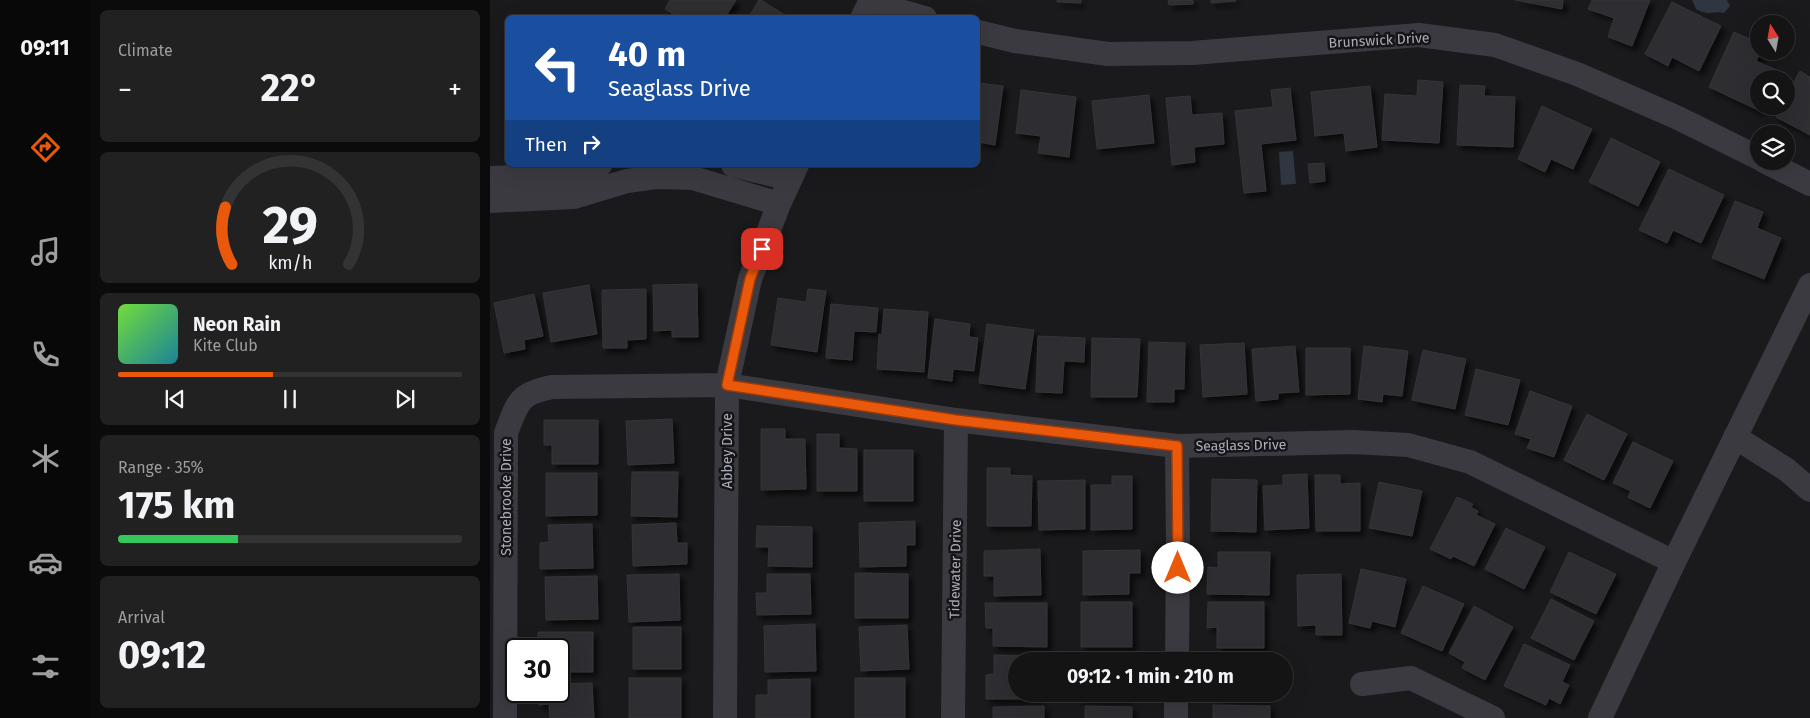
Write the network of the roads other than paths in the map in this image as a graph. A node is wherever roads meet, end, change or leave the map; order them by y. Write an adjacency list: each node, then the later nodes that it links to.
1 (871, 0): 3 (street)
2 (877, 0): 4 (street)
3 (864, 15)
4 (914, 15)
5 (980, 33): 6 (street, Brunswick Drive)
6 (1750, 154)
7 (593, 167): 11 (street)
8 (750, 167): 10 (street)
9 (1782, 170): 12 (street)
10 (794, 172): 14 (street, Abbey Drive)
11 (490, 178)
12 (1810, 184)
13 (490, 201): 14 (street)
14 (779, 204): 16 (street, Abbey Drive)
15 (1810, 285): 18 (street)
16 (727, 385): 17 (street, Seaglass Drive); 25 (street, Stonebrooke Drive); 26 (street, Abbey Drive)
17 (956, 420): 19 (street, Seaglass Drive); 27 (street, Tidewater Drive)
18 (1734, 437): 20 (street); 21 (street)
19 (1177, 446): 21 (street, Seaglass Drive); 22 (street)
20 (1810, 490)
21 (1674, 562): 30 (street)
22 (1177, 652)
23 (1362, 684): 29 (street)
24 (1176, 702): 28 (street)
25 (505, 718)
26 (725, 718)
27 (953, 718)
28 (1176, 718)
29 (1493, 718)
30 (1600, 718)

